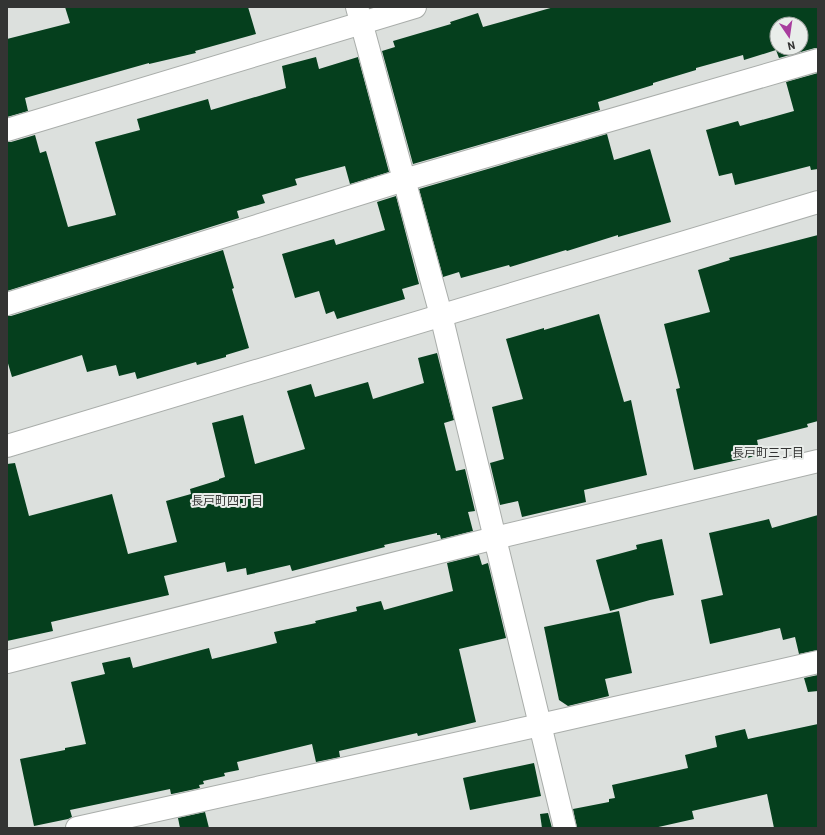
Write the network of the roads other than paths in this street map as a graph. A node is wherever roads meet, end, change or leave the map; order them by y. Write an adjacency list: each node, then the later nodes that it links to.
1 (415, 7): 2 (street)
2 (359, 15): 4 (street); 5 (street)
3 (818, 60): 5 (street)
4 (7, 130)
5 (404, 180): 7 (street); 8 (street)
6 (818, 202): 8 (street)
7 (7, 304)
8 (441, 315): 9 (street); 11 (street)
9 (7, 446)
10 (818, 461): 11 (street)
11 (495, 538): 12 (street); 14 (street)
12 (7, 662)
13 (818, 662): 14 (street)
14 (540, 725): 15 (street); 16 (street)
15 (77, 828)
16 (565, 828)

